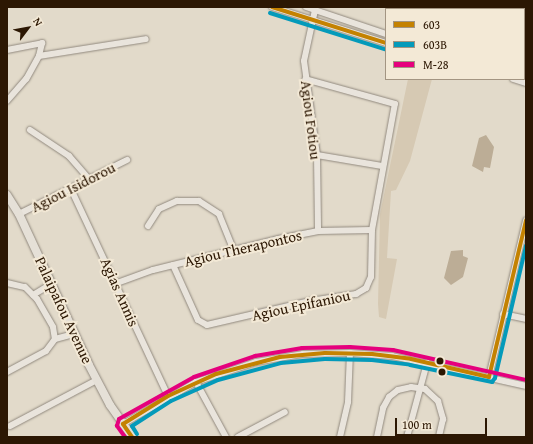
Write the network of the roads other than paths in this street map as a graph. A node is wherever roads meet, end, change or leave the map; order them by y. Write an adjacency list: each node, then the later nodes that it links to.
1 (272, 7): 4 (street)
2 (306, 7): 3 (street)
3 (315, 10): 4 (street, Agiou Fotiou); 5 (street)
4 (313, 20): 7 (street); 10 (street, Agiou Fotiou)
5 (385, 34)
6 (146, 39): 9 (street)
7 (385, 43)
8 (7, 50): 9 (street)
9 (39, 56): 13 (street)
10 (306, 79): 15 (street, Agiou Fotiou); 17 (street, Agiou Epifaniou)
11 (516, 80): 12 (street)
12 (526, 83)
13 (7, 101)
14 (30, 130): 18 (street)
15 (317, 155): 17 (street); 25 (street, Agiou Fotiou)
16 (127, 160): 18 (street, Agiou Isidorou)
17 (382, 166): 24 (street, Agiou Epifaniou)
18 (89, 179): 19 (street, Agiou Isidorou)
19 (71, 189): 21 (street, Agiou Isidorou); 29 (street, Agias Annis)
20 (7, 195): 21 (main road, Palaipafou Avenue)
21 (19, 214): 30 (main road, Palaipafou Avenue)
22 (526, 220): 32 (street)
23 (148, 226): 26 (street)
24 (372, 230): 25 (street, Agiou Therapontos); 27 (street, Agiou Epifaniou)
25 (318, 231): 26 (street, Agiou Therapontos)
26 (233, 249): 27 (street, Agiou Therapontos)
27 (173, 264): 29 (street, Agiou Therapontos)
28 (7, 283): 31 (street)
29 (117, 283): 44 (street, Agias Annis)
30 (51, 284): 31 (street); 34 (main road, Palaipafou Avenue)
31 (33, 295): 35 (street)
32 (503, 314): 33 (street); 39 (street)
33 (526, 320)
34 (74, 334): 35 (street); 40 (main road, Palaipafou Avenue)
35 (55, 339): 38 (street)
36 (350, 353): 37 (street); 41 (street); 51 (street)
37 (428, 363): 39 (street); 43 (street)
38 (7, 372)
39 (489, 377): 42 (street)
40 (97, 380): 46 (main road, Palaipafou Avenue); 47 (street)
41 (196, 382): 44 (street); 49 (street)
42 (526, 386)
43 (420, 387): 52 (street); 53 (street); 54 (street)
44 (168, 396): 46 (street)
45 (285, 412): 50 (street)
46 (123, 424): 48 (main road, Palaipafou Avenue)
47 (10, 426)
48 (132, 437)
49 (226, 437)
50 (238, 437)
51 (340, 437)
52 (377, 437)
53 (407, 437)
54 (439, 437)

